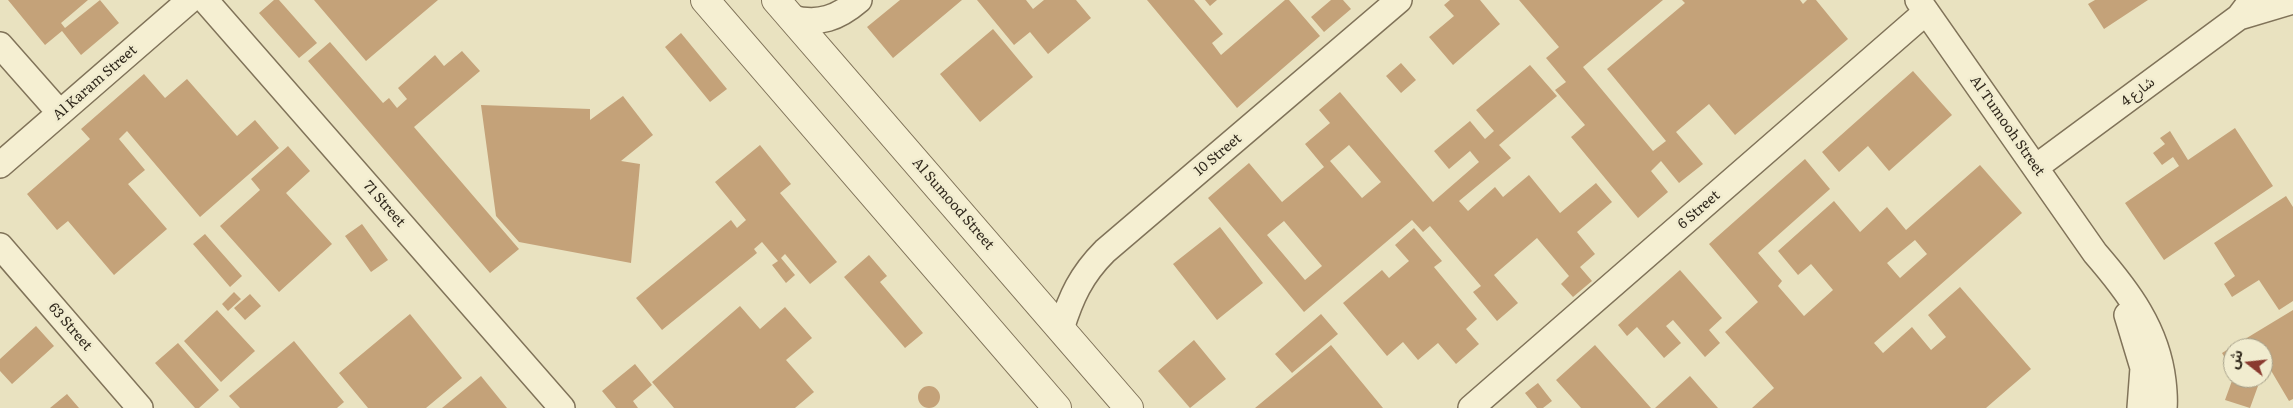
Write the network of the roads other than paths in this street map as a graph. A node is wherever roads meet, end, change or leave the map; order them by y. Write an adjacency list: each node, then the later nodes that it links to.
1 (190, 0): 11 (street, Al Karam Street)
2 (205, 0): 18 (street, 71 Street)
3 (705, 0): 19 (street)
4 (859, 0): 9 (street)
5 (1399, 0): 16 (street, 10 Street)
6 (2293, 1): 8 (street, شارع 4)
7 (1922, 6): 13 (street, Al Tumooh Street); 21 (street, 6 Street)
8 (2245, 8): 13 (street, شارع 4)
9 (784, 9): 16 (street, Al Sumood Street)
10 (0, 45): 11 (street)
11 (60, 113): 12 (street, Al Karam Street)
12 (0, 165)
13 (2036, 167): 15 (street, Al Tumooh Street)
14 (0, 246): 17 (street, 63 Street)
15 (2095, 253): 22 (street, Al Tumooh Street); 23 (street, Al Tumooh Street)
16 (1061, 329): 20 (street, Al Sumood Street)
17 (140, 408)
18 (562, 408)
19 (1057, 408)
20 (1129, 408)
21 (1471, 408)
22 (2140, 408)
23 (2164, 408)

